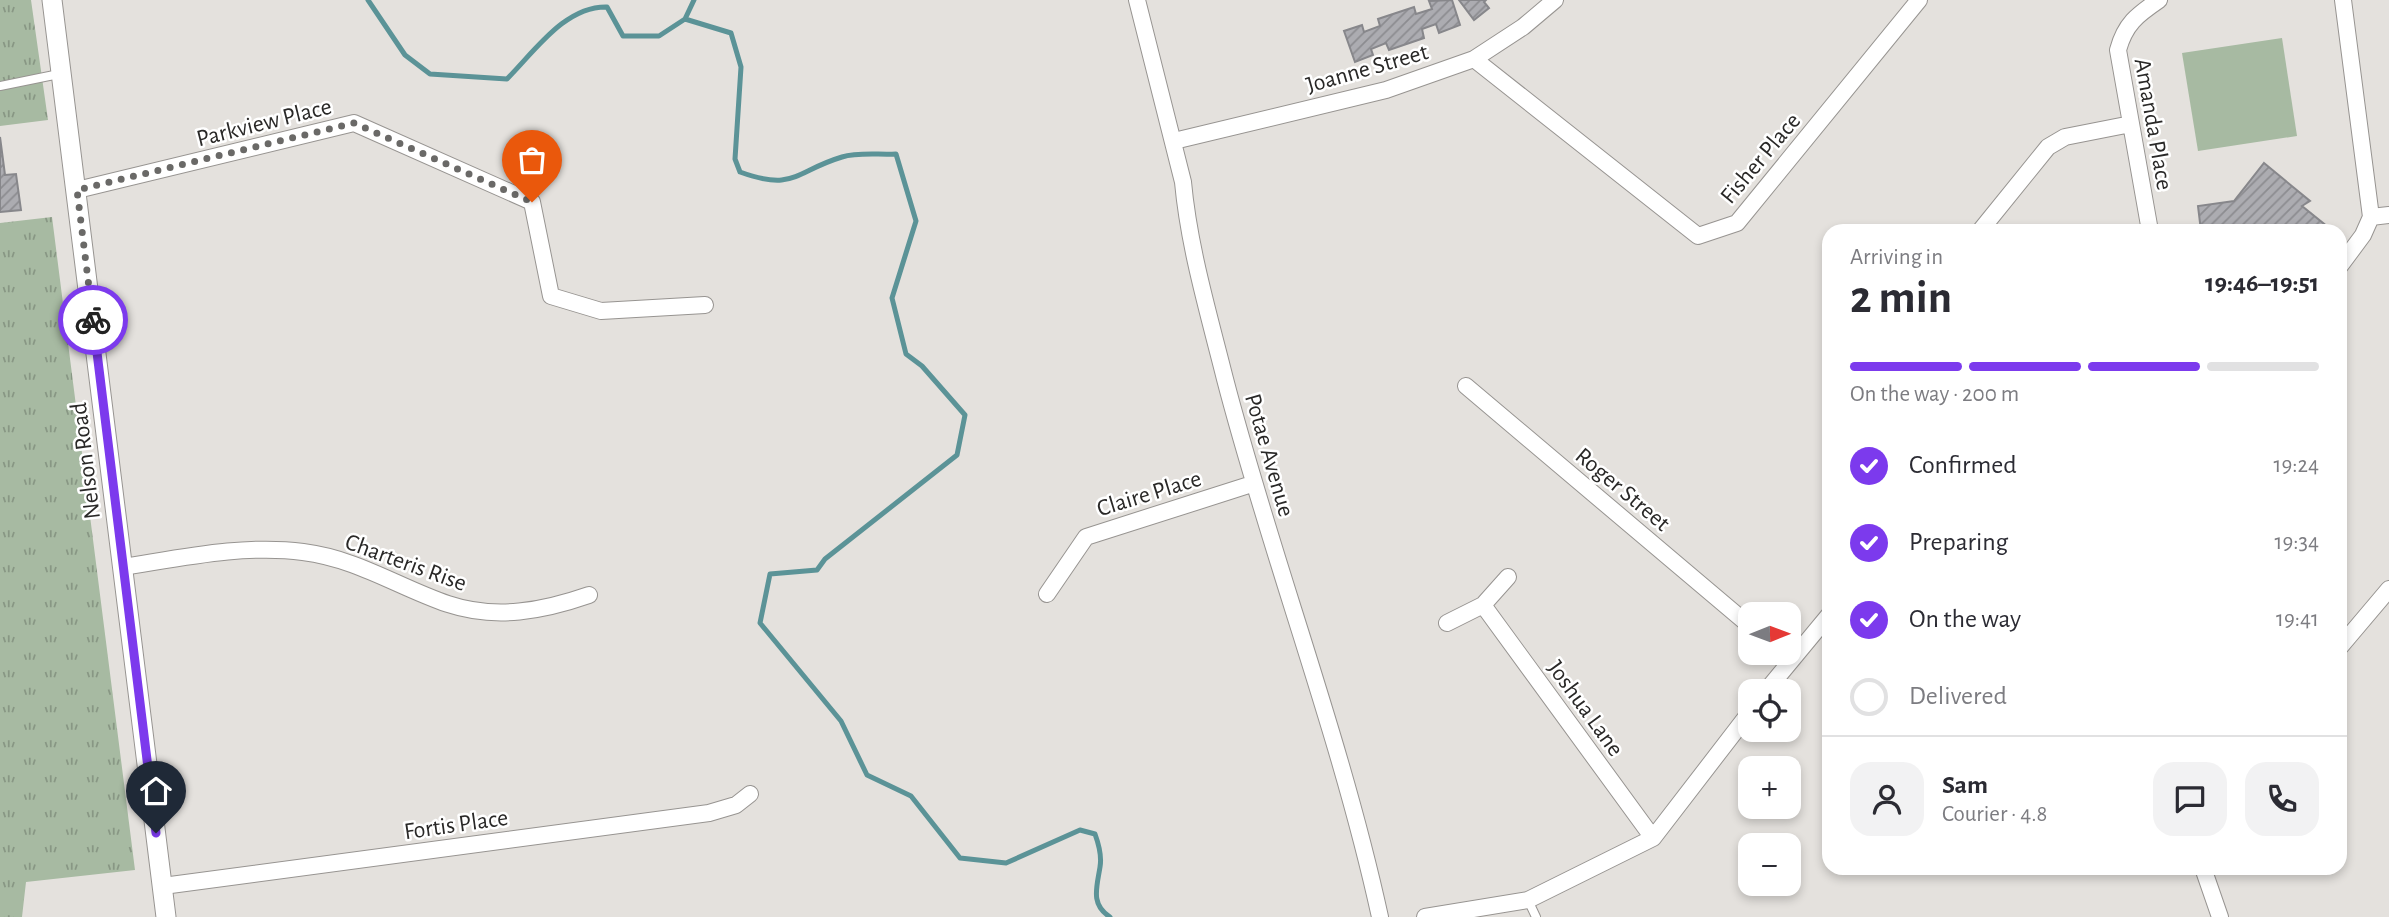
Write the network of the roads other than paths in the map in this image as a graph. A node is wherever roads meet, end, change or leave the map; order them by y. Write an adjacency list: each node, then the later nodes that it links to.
1 (52, 0): 8 (street, Nelson Road)
2 (1137, 0): 11 (street, Potae Avenue)
3 (1555, 0): 7 (street, Joanne Street)
4 (1919, 0): 7 (street, Fisher Place)
5 (2159, 0): 10 (street, Amanda Place)
6 (2343, 0): 14 (street)
7 (1475, 59): 11 (street, Joanne Street)
8 (62, 73): 9 (lane); 12 (street, Nelson Road)
9 (0, 86)
10 (2131, 124): 15 (street); 16 (street, Amanda Place)
11 (1174, 141): 20 (street, Potae Avenue)
12 (77, 190): 18 (street, Parkview Place); 21 (street, Nelson Road)
13 (2389, 215): 14 (street)
14 (2371, 217): 17 (street)
15 (1986, 224)
16 (2149, 224)
17 (2347, 256)
18 (705, 305)
19 (1466, 386): 27 (street, Roger Street)
20 (1252, 484): 24 (street, Claire Place); 39 (street, Potae Avenue)
21 (123, 567): 25 (street, Charteris Rise); 36 (street, Nelson Road)
22 (1508, 577): 26 (street)
23 (2389, 589): 30 (street)
24 (1047, 594)
25 (589, 595)
26 (1483, 605): 29 (street); 34 (street, Joshua Lane)
27 (1738, 616)
28 (1822, 622): 31 (street)
29 (1447, 623)
30 (2347, 639)
31 (1801, 642)
32 (1738, 728): 34 (street)
33 (750, 794): 36 (street, Fortis Place)
34 (1653, 838): 37 (street)
35 (2205, 875): 42 (street)
36 (163, 886): 38 (street, Nelson Road)
37 (1528, 900): 40 (street); 41 (lane)
38 (166, 917)
39 (1380, 917)
40 (1425, 917)
41 (1536, 917)
42 (2220, 917)

